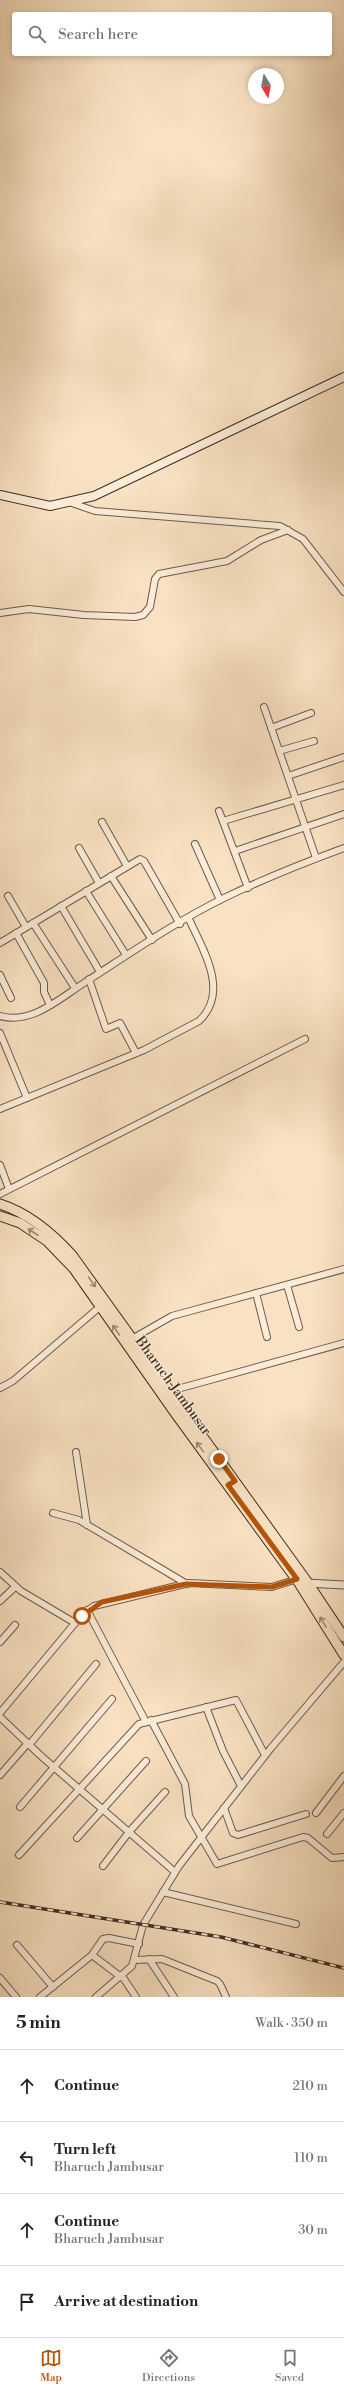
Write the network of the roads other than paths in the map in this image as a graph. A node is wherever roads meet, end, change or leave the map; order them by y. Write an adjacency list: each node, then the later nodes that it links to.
1 (344, 377): 3 (main road)
2 (0, 495): 3 (main road)
3 (69, 502): 4 (street)
4 (288, 530): 5 (street); 6 (street)
5 (344, 592)
6 (0, 613)
7 (264, 707): 9 (street)
8 (311, 712): 9 (street)
9 (271, 728): 11 (street)
10 (314, 741): 11 (street)
11 (279, 751): 13 (street)
12 (344, 757): 13 (street)
13 (288, 776): 15 (street)
14 (344, 785): 15 (street)
15 (296, 799): 18 (street); 20 (street)
16 (220, 811): 18 (street)
17 (344, 814): 20 (street)
18 (223, 821): 24 (street)
19 (102, 822): 26 (street)
20 (306, 827): 24 (street); 25 (street)
21 (195, 844): 32 (street)
22 (79, 848): 28 (street)
23 (344, 848): 25 (street)
24 (235, 851): 29 (street)
25 (316, 858): 29 (street)
26 (127, 866): 27 (street); 36 (street)
27 (111, 876): 28 (street); 39 (street)
28 (99, 883): 30 (street)
29 (248, 888): 32 (street)
30 (86, 890): 33 (street); 41 (street)
31 (8, 896): 37 (street)
32 (220, 900): 34 (street)
33 (61, 906): 35 (street); 42 (street)
34 (189, 918): 36 (street); 51 (street)
35 (33, 923): 37 (street); 45 (street)
36 (180, 924): 39 (street)
37 (26, 927): 38 (street)
38 (16, 933): 40 (street); 47 (street)
39 (152, 940): 41 (street)
40 (0, 943)
41 (126, 955): 42 (street)
42 (100, 972): 44 (street)
43 (0, 975): 46 (street)
44 (89, 979): 45 (street); 51 (street)
45 (75, 988): 47 (street)
46 (11, 998)
47 (50, 1004): 48 (street)
48 (0, 1016)
49 (0, 1033): 52 (street)
50 (305, 1039): 55 (street)
51 (136, 1054): 52 (street)
52 (27, 1098): 53 (street)
53 (0, 1108)
54 (0, 1165): 55 (street)
55 (9, 1189): 56 (street)
56 (0, 1194)
57 (0, 1204): 62 (main road, Bharuch Jambusar, one-way to 62)
58 (0, 1216): 62 (main road, Bharuch Jambusar, one-way to 58)
59 (344, 1269): 60 (street)
60 (287, 1284): 61 (street); 63 (street)
61 (256, 1293): 64 (street); 65 (street)
62 (103, 1304): 65 (main road, Bharuch Jambusar); 67 (street)
63 (299, 1327)
64 (267, 1337)
65 (128, 1341): 68 (main road, Bharuch Jambusar); 70 (main road, Bharuch Jambusar, one-way to 65)
66 (344, 1343): 68 (street)
67 (0, 1388)
68 (170, 1391): 70 (main road, Bharuch Jambusar)
69 (76, 1452): 72 (street)
70 (231, 1483): 74 (main road, Bharuch Jambusar)
71 (53, 1513): 72 (street)
72 (87, 1525): 75 (street)
73 (0, 1572): 77 (street)
74 (301, 1581): 75 (street); 76 (street); 82 (main road, Bharuch Jambusar); 84 (main road, Bharuch Jambusar, one-way to 74)
75 (186, 1584): 79 (street)
76 (344, 1585)
77 (15, 1587): 78 (street); 80 (street)
78 (0, 1601)
79 (87, 1610): 80 (street); 91 (street)
80 (75, 1623): 89 (street)
81 (15, 1625): 83 (street)
82 (344, 1637)
83 (0, 1642)
84 (344, 1655)
85 (344, 1662): 93 (street)
86 (96, 1664): 92 (street)
87 (112, 1700): 95 (street)
88 (206, 1707): 91 (street); 93 (street); 98 (street)
89 (0, 1713)
90 (0, 1717): 92 (street)
91 (149, 1721): 99 (street); 109 (street)
92 (29, 1744): 95 (street); 96 (street)
93 (265, 1755): 98 (street)
94 (146, 1761): 103 (street)
95 (54, 1767): 99 (street); 101 (street)
96 (0, 1775)
97 (344, 1776): 104 (street)
98 (242, 1786): 102 (street)
99 (80, 1790): 103 (street); 111 (street)
100 (166, 1792): 107 (street)
101 (20, 1807)
102 (224, 1808): 106 (street); 109 (street)
103 (103, 1810): 107 (street); 110 (street)
104 (316, 1813)
105 (344, 1813): 108 (street)
106 (306, 1814)
107 (129, 1832): 113 (street); 114 (street)
108 (327, 1834)
109 (201, 1837): 112 (street); 114 (street)
110 (77, 1838)
111 (19, 1855)
112 (344, 1857)
113 (103, 1866)
114 (174, 1872): 115 (street)
115 (163, 1892): 116 (street); 117 (street)
116 (296, 1924)
117 (139, 1944): 119 (street); 120 (street)
118 (17, 1945): 124 (street)
119 (94, 1953): 122 (street); 124 (street)
120 (136, 1956): 121 (street); 122 (street)
121 (149, 1959): 129 (street); 130 (street)
122 (121, 1976): 127 (street); 128 (street)
123 (0, 1978): 125 (street)
124 (53, 1987): 126 (street)
125 (16, 1997)
126 (40, 1997)
127 (96, 1997)
128 (136, 1997)
129 (174, 1997)
130 (226, 1997)

